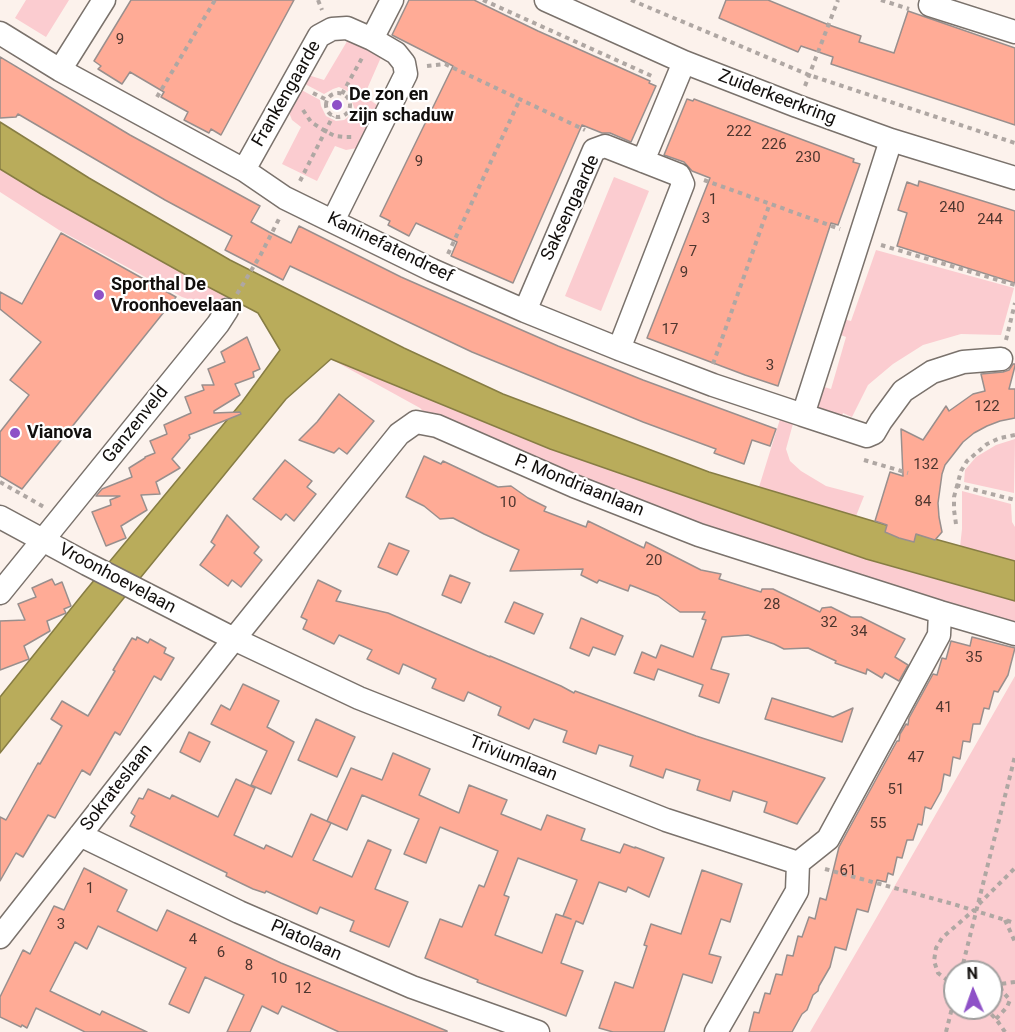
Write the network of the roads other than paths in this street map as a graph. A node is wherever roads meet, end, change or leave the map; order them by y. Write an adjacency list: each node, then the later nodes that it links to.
1 (104, 0): 9 (street)
2 (392, 0): 7 (street)
3 (546, 0): 8 (street, Zuiderkeerkring)
4 (930, 6): 5 (street)
5 (1015, 32)
6 (0, 33): 9 (street, Kaninefatendreef)
7 (372, 39): 12 (street, Frankengaarde); 14 (street, Frankengaarde)
8 (684, 62): 10 (street, Zuiderkeerkring); 11 (street)
9 (60, 70): 12 (street, Kaninefatendreef)
10 (891, 140): 13 (street, Zuiderkeerkring); 19 (street)
11 (643, 161): 16 (street, Saksengaarde); 17 (street, Saksengaarde)
12 (244, 170): 14 (street, Kaninefatendreef)
13 (1015, 178)
14 (333, 221): 16 (street, Kaninefatendreef)
15 (228, 310): 21 (street, Ganzenveld)
16 (525, 311): 17 (street, Kaninefatendreef)
17 (619, 349): 19 (street, Kaninefatendreef)
18 (1001, 359): 19 (street, Kaninefatendreef)
19 (803, 416)
20 (0, 517): 21 (street, Vroonhoevelaan)
21 (42, 540): 22 (street, Ganzenveld); 25 (street, Vroonhoevelaan)
22 (0, 593)
23 (940, 612): 24 (street, P. Mondriaanlaan); 25 (street, P. Mondriaanlaan); 27 (street)
24 (1015, 634)
25 (234, 639): 26 (street, Sokrateslaan); 27 (street, Triviumlaan)
26 (80, 835): 28 (street, Sokrateslaan); 29 (street, Platolaan)
27 (798, 863): 30 (street)
28 (0, 937)
29 (538, 1032)
30 (716, 1032)

